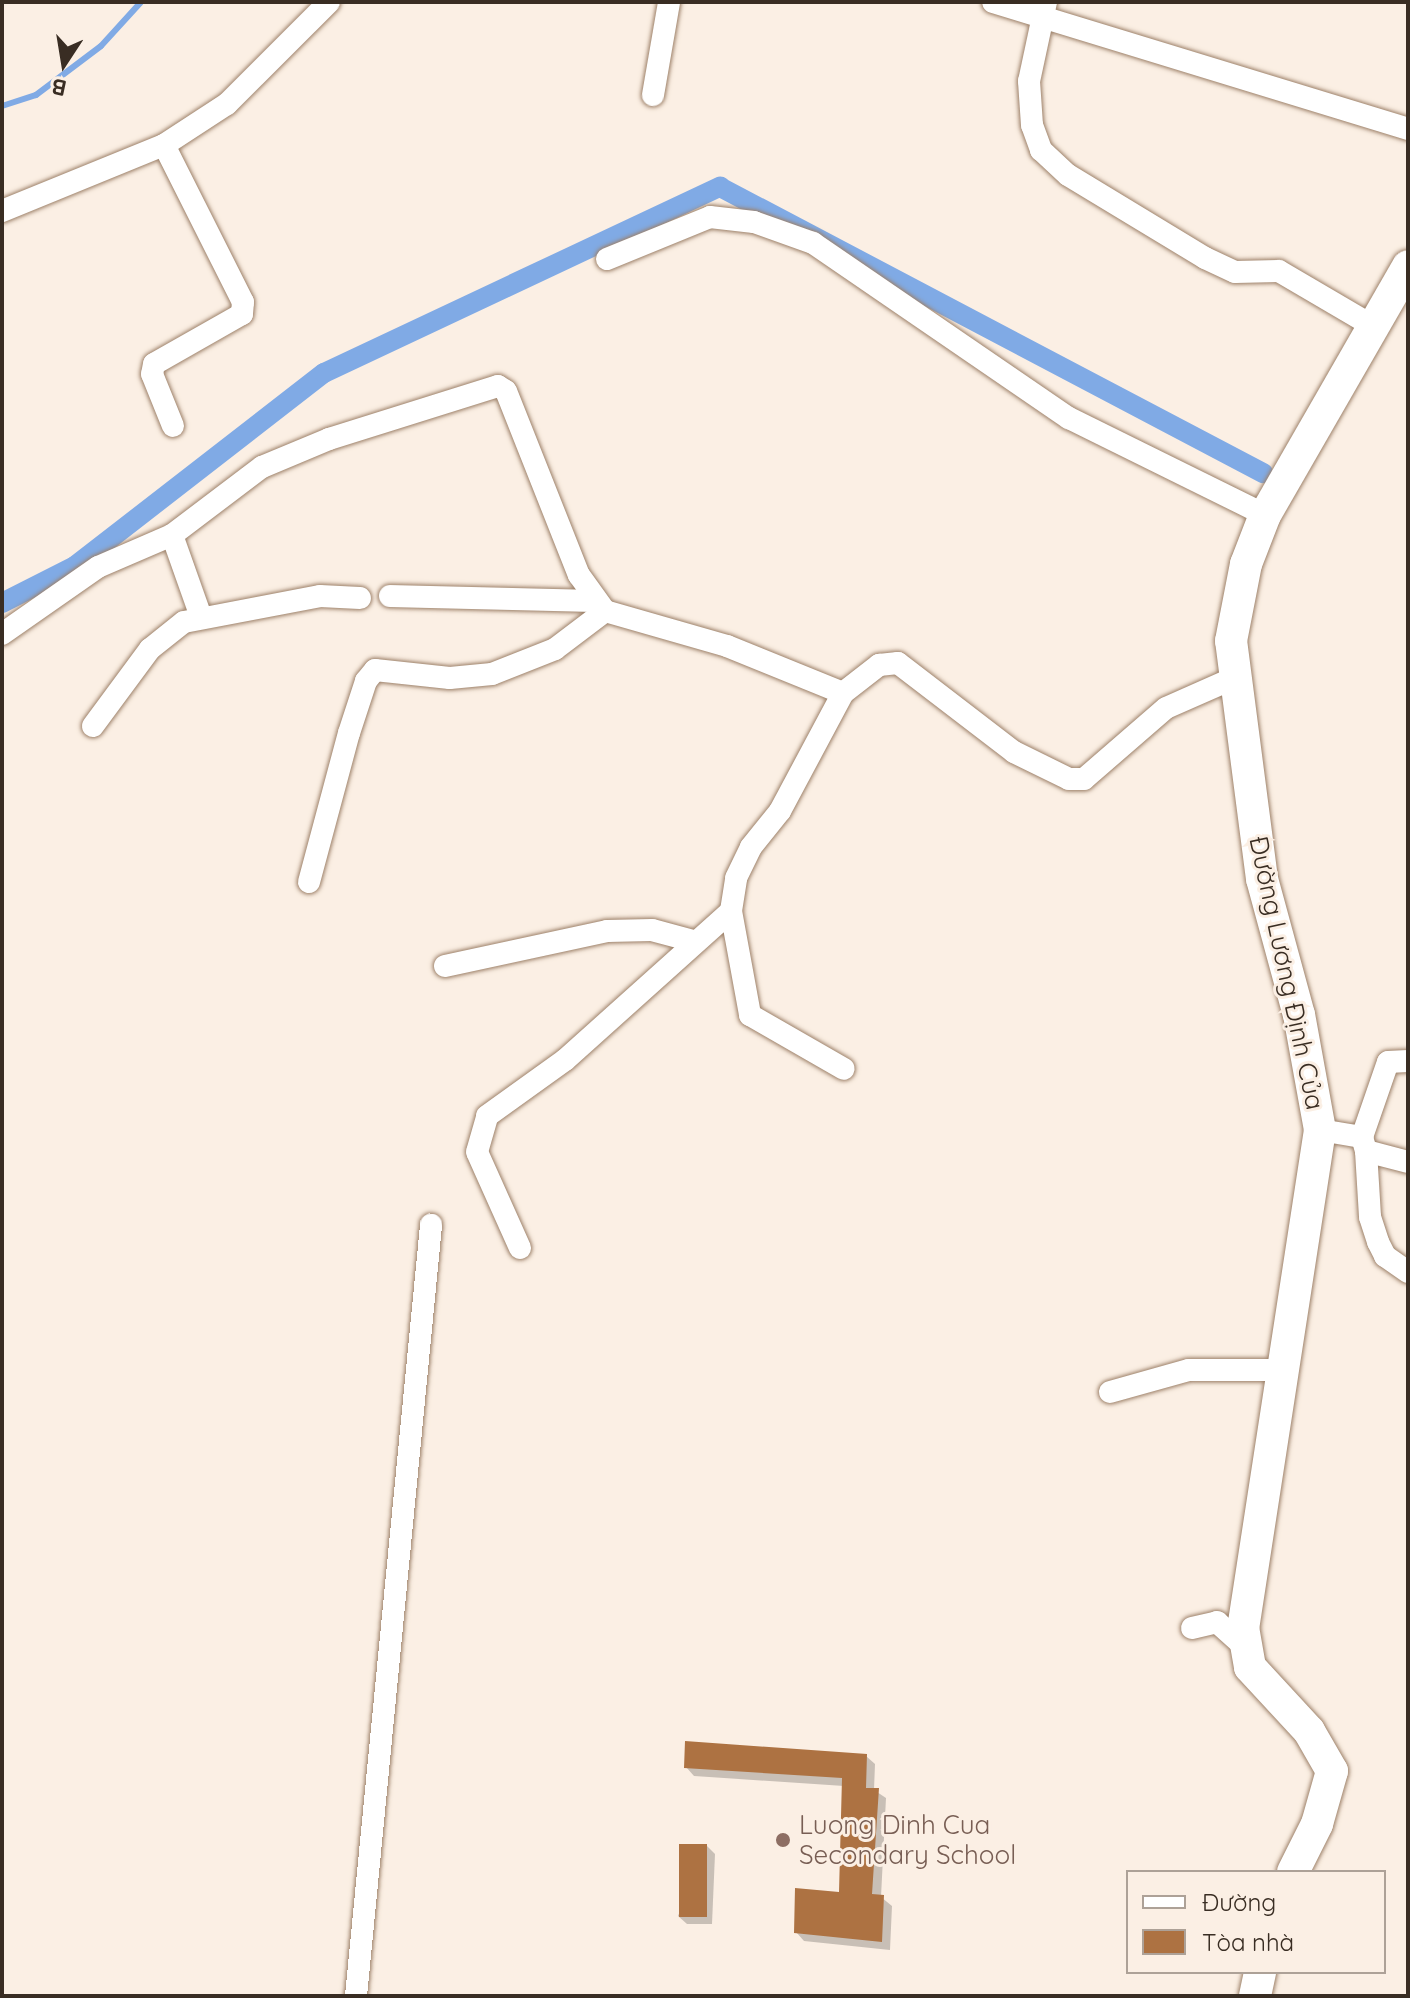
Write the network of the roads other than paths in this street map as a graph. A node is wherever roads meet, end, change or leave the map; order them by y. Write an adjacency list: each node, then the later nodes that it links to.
1 (329, 2): 7 (street)
2 (669, 2): 5 (street)
3 (993, 2): 4 (street)
4 (1043, 8): 6 (street); 11 (street)
5 (653, 95)
6 (1408, 129)
7 (164, 145): 8 (street); 12 (street)
8 (2, 211)
9 (607, 259): 13 (street)
10 (1408, 266): 11 (street, Đường Lương Định Của)
11 (1376, 328): 13 (street, Đường Lương Định Của)
12 (173, 426)
13 (1265, 515): 20 (street, Đường Lương Định Của)
14 (172, 535): 17 (street); 18 (street); 19 (street)
15 (390, 596): 17 (street)
16 (360, 598): 18 (street)
17 (599, 606): 21 (street); 23 (street)
18 (201, 617): 22 (street)
19 (2, 634)
20 (1234, 678): 21 (street); 29 (street, Đường Lương Định Của)
21 (843, 693): 24 (street)
22 (93, 726)
23 (309, 882)
24 (731, 911): 25 (street); 28 (street)
25 (693, 941): 26 (street); 33 (street)
26 (445, 966)
27 (1408, 1061): 30 (street)
28 (844, 1069)
29 (1320, 1130): 30 (street); 35 (street, Đường Lương Định Của)
30 (1364, 1144): 31 (street); 34 (street)
31 (1408, 1162)
32 (431, 1225): 41 (street)
33 (520, 1248)
34 (1408, 1272)
35 (1284, 1370): 36 (street); 38 (street, Đường Lương Định Của)
36 (1110, 1392)
37 (1192, 1628): 38 (street)
38 (1244, 1646): 39 (street)
39 (1294, 1870)
40 (1260, 1974): 42 (street)
41 (356, 1996)
42 (1255, 1996)

